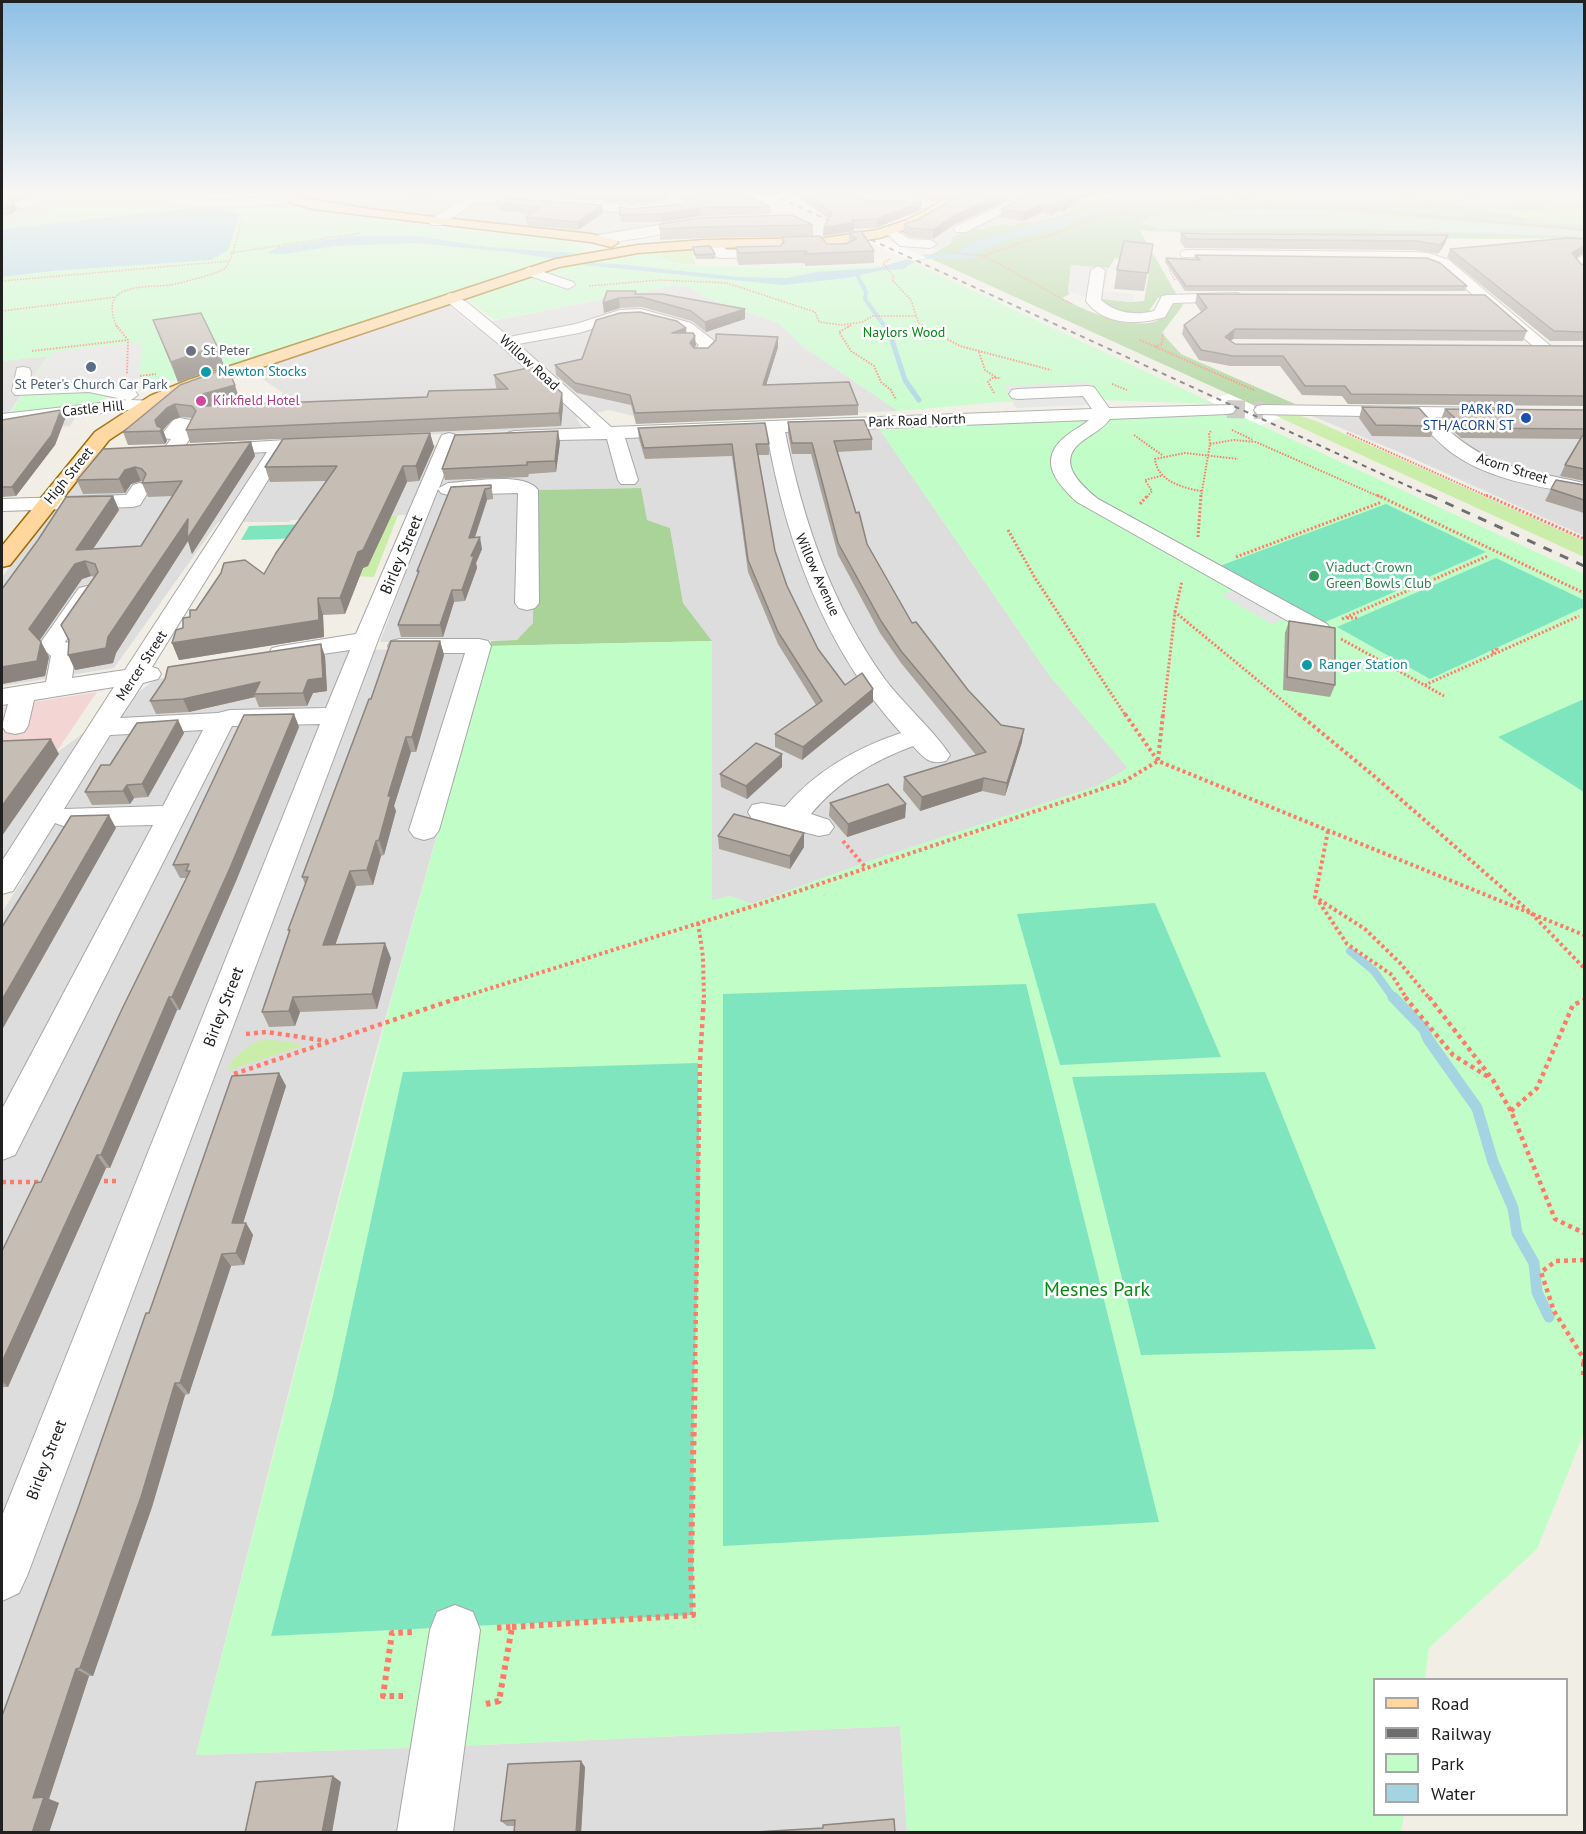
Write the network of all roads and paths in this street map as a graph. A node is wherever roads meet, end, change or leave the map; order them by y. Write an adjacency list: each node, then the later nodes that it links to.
1 (18, 280): 8 (path)
2 (191, 280): 10 (path)
3 (503, 280): 11 (main road, High Street)
4 (553, 280): 9 (street)
5 (892, 280): 16 (path)
6 (1096, 280): 12 (street)
7 (1463, 280): 14 (street)
8 (2, 281)
9 (568, 285): 17 (path)
10 (116, 297): 15 (path); 18 (path)
11 (450, 297): 19 (street, Willow Road); 36 (main road, High Street)
12 (1255, 297)
13 (1462, 298): 14 (street)
14 (1485, 298): 22 (street)
15 (2, 311)
16 (916, 316): 17 (path); 25 (path)
17 (853, 324): 40 (path)
18 (128, 340): 26 (path); 35 (path)
19 (506, 342): 24 (street); 51 (street, Willow Road)
20 (1154, 347): 32 (path)
21 (1522, 348): 22 (street)
22 (1545, 348): 23 (street)
23 (1565, 348)
24 (724, 349)
25 (974, 349): 27 (path); 29 (path)
26 (24, 352)
27 (1054, 370)
28 (22, 372): 30 (street)
29 (998, 378)
30 (21, 391): 33 (street); 35 (street)
31 (1278, 391): 39 (street)
32 (1257, 392)
33 (2, 393)
34 (1018, 394): 43 (street)
35 (129, 396): 36 (street, Castle Hill); 45 (street, Castle Hill)
36 (149, 405): 62 (main road, High Street)
37 (1227, 409): 43 (street, Park Road North)
38 (1263, 410): 39 (street)
39 (1301, 410): 41 (street)
40 (900, 412): 43 (street, Park Road North); 48 (street, Park Road North)
41 (1421, 412): 42 (street); 70 (street, Acorn Street)
42 (1503, 412)
43 (1104, 414): 83 (street)
44 (199, 416): 59 (street)
45 (2, 419)
46 (567, 419): 53 (street)
47 (1216, 425): 58 (path)
48 (775, 426): 51 (street, Park Road North); 121 (street, Willow Avenue)
49 (1228, 428): 56 (path)
50 (1342, 431): 80 (path)
51 (610, 432): 53 (street, Park Road North); 66 (street)
52 (1133, 434): 63 (path)
53 (524, 436): 54 (street, Park Road North)
54 (492, 438)
55 (449, 439): 71 (street, Birley Street)
56 (1256, 442): 58 (path); 89 (path)
57 (336, 444): 59 (street)
58 (1210, 444): 61 (path)
59 (280, 446): 109 (street, Mercer Street)
60 (116, 454): 62 (street)
61 (1208, 454): 63 (path); 64 (path); 72 (path)
62 (85, 455): 67 (main road, High Street)
63 (1163, 455): 65 (path)
64 (1238, 459)
65 (1161, 476): 72 (path); 76 (path)
66 (628, 480)
67 (62, 484): 68 (street); 74 (main road, High Street)
68 (2, 487)
69 (140, 489): 74 (street)
70 (1584, 489)
71 (429, 490): 92 (street); 102 (street, Birley Street)
72 (1201, 491): 79 (path)
73 (1383, 502): 83 (path)
74 (47, 504): 75 (street); 82 (main road, High Street)
75 (2, 505)
76 (1140, 508)
77 (1008, 530): 118 (path)
78 (1193, 530): 79 (path)
79 (1199, 532): 83 (path)
80 (1584, 539)
81 (1488, 556): 84 (path)
82 (2, 560)
83 (1198, 562): 93 (path); 99 (street)
84 (1467, 565): 85 (path); 86 (path)
85 (1474, 568)
86 (1430, 580): 87 (path); 90 (path)
87 (1437, 584)
88 (92, 585): 111 (street)
89 (1584, 593)
90 (1389, 599): 91 (path); 96 (path)
91 (1401, 599)
92 (527, 603)
93 (1175, 612): 118 (path); 128 (path)
94 (1568, 615): 98 (path)
95 (1579, 615): 98 (path)
96 (1346, 617): 97 (path); 99 (path)
97 (1358, 618)
98 (1574, 618): 101 (path)
99 (1319, 629): 110 (path)
100 (1534, 630): 101 (path)
101 (1539, 633): 104 (path)
102 (365, 643): 105 (street); 114 (street, Birley Street); 124 (street)
103 (1495, 648): 104 (path)
104 (1494, 653): 108 (path)
105 (258, 657)
106 (1452, 668): 108 (path)
107 (168, 671): 109 (street)
108 (1448, 675): 110 (path)
109 (136, 676): 111 (street); 117 (street, Mercer Street)
110 (1425, 685): 113 (path)
111 (58, 688): 112 (street)
112 (12, 696): 116 (street)
113 (1444, 696)
114 (336, 716): 115 (street); 139 (street, Birley Street)
115 (221, 721): 117 (street); 120 (street)
116 (15, 726)
117 (102, 727): 122 (street, Mercer Street)
118 (1158, 760): 125 (path); 129 (path)
119 (762, 812): 121 (street)
120 (173, 815): 122 (street); 138 (street)
121 (792, 818): 123 (street)
122 (42, 819): 126 (street, Mercer Street)
123 (819, 827)
124 (424, 830)
125 (1328, 831): 127 (path); 128 (path)
126 (2, 884)
127 (1315, 897): 136 (path); 136 (path)
128 (1530, 912): 130 (path); 131 (path)
129 (698, 923): 134 (path); 147 (path)
130 (1584, 935)
131 (1584, 968)
132 (1584, 1000): 137 (path)
133 (236, 1035): 134 (path)
134 (330, 1041): 135 (path)
135 (230, 1075)
136 (1493, 1080): 137 (path)
137 (1511, 1111): 143 (path)
138 (2, 1144)
139 (156, 1180): 140 (path); 146 (street, Birley Street)
140 (84, 1181)
141 (2, 1182): 142 (path)
142 (49, 1182)
143 (1584, 1233)
144 (1584, 1260): 145 (path)
145 (1584, 1375)
146 (2, 1576)
147 (512, 1627)
148 (455, 1630): 149 (street)
149 (425, 1833)

